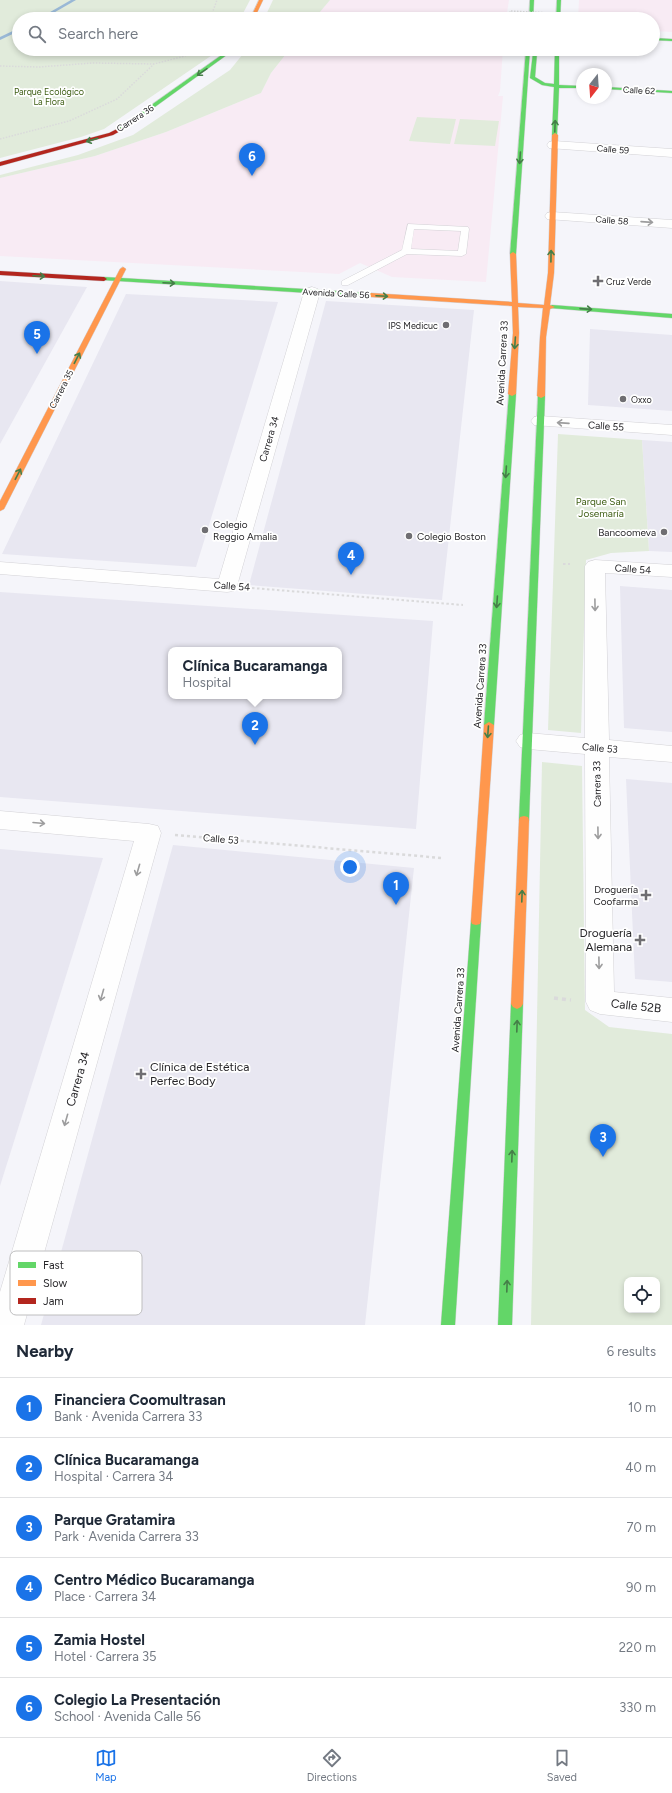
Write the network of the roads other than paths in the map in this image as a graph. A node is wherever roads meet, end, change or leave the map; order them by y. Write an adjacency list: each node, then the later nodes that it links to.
1 (261, 0): 4 (main road)
2 (532, 0): 5 (main road)
3 (559, 0): 6 (main road)
4 (255, 12)
5 (531, 12)
6 (558, 12)
7 (660, 39): 8 (main road)
8 (672, 40)
9 (223, 56): 19 (main road, Carrera 36, one-way to 19)
10 (527, 56): 30 (main road, Avenida Carrera 33, one-way to 30)
11 (535, 56): 13 (main road)
12 (557, 56): 13 (main road)
13 (556, 85): 14 (main road); 17 (main road, one-way to 13)
14 (576, 87)
15 (612, 88): 16 (main road, Calle 62)
16 (672, 92)
17 (554, 145): 18 (street, Calle 59); 20 (main road)
18 (672, 153)
19 (0, 164)
20 (552, 216): 21 (street, Calle 58, one-way to 21); 32 (main road, one-way to 20)
21 (672, 224)
22 (406, 251): 22 (lane); 26 (lane)
23 (123, 269): 25 (main road, Carrera 35)
24 (0, 273): 25 (main road, Avenida Calle 56, one-way to 25)
25 (117, 280): 28 (main road, Avenida Calle 56, one-way to 28); 36 (main road, Carrera 35, one-way to 25)
26 (341, 282): 27 (main road, Avenida Calle 56)
27 (360, 284)
28 (312, 292): 31 (main road, Avenida Calle 56, one-way to 31); 40 (street, Carrera 34)
29 (503, 292): 30 (main road)
30 (518, 293): 31 (main road, Avenida Carrera 33)
31 (515, 304): 32 (main road, Avenida Calle 56); 50 (main road, Avenida Carrera 33, one-way to 50)
32 (547, 306): 33 (main road, Avenida Calle 56, one-way to 33); 34 (main road)
33 (672, 316)
34 (540, 422): 35 (street, Calle 55, one-way to 34); 41 (main road)
35 (672, 430)
36 (0, 509)
37 (595, 566): 39 (street, Calle 54); 42 (street, Carrera 33, one-way to 42)
38 (0, 568): 40 (street, Calle 54)
39 (672, 572)
40 (227, 586)
41 (528, 741): 42 (street, Calle 53); 51 (main road, one-way to 41)
42 (597, 747): 43 (street, Calle 53); 45 (street, Carrera 33, one-way to 45)
43 (672, 754)
44 (0, 820): 47 (street, Carrera 34, one-way to 47)
45 (600, 1002): 46 (street, Calle 52B)
46 (672, 1010)
47 (28, 1251)
48 (10, 1315): 49 (street, Carrera 34, one-way to 49)
49 (7, 1325)
50 (448, 1325)
51 (505, 1325)

